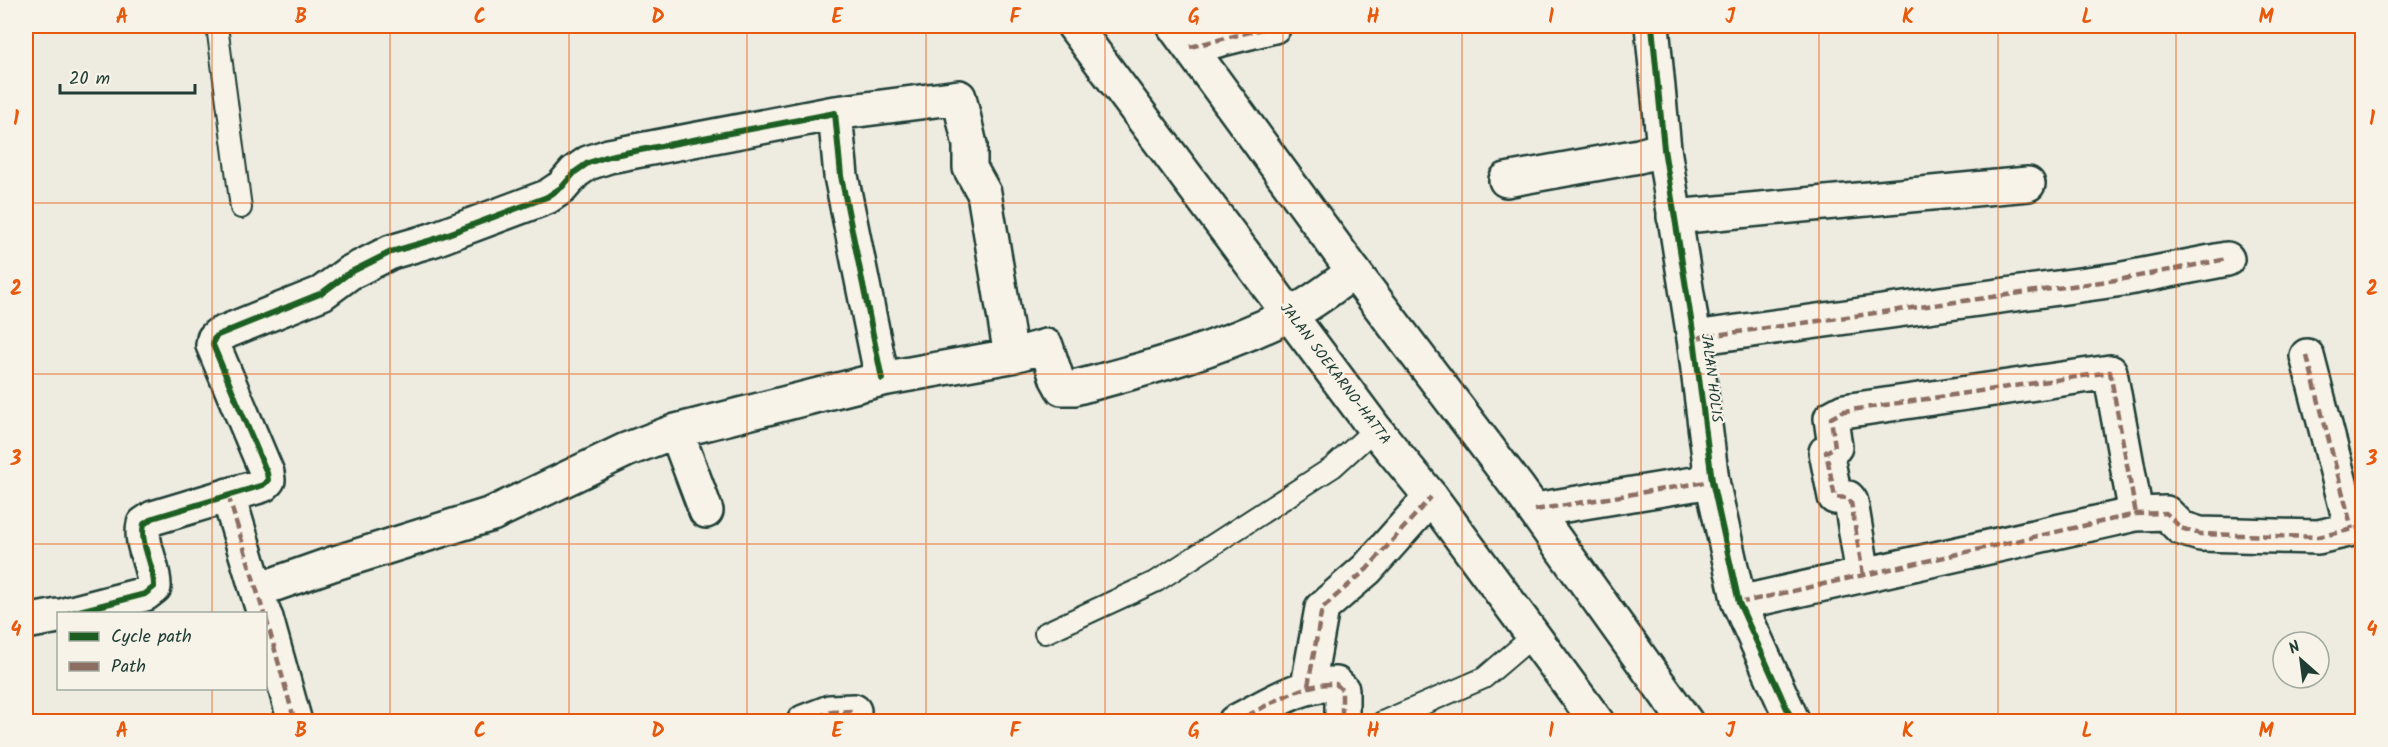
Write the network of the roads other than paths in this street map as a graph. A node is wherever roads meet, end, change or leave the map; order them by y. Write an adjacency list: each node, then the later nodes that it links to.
1 (217, 26): 10 (lane)
2 (1074, 26): 14 (main road, JALAN SOEKARNO-HATTA)
3 (1274, 26): 5 (main road)
4 (1658, 26): 7 (main road, JALAN HOLIS)
5 (1182, 36): 13 (main road)
6 (835, 113): 16 (main road); 18 (main road); 22 (main road)
7 (1665, 149): 8 (main road); 11 (main road, JALAN HOLIS)
8 (1506, 180)
9 (2028, 184): 11 (main road)
10 (241, 208)
11 (1674, 217): 15 (main road, JALAN HOLIS)
12 (2227, 259): 15 (main road)
13 (1354, 272): 14 (main road); 24 (main road)
14 (1290, 315): 16 (main road); 19 (main road, JALAN SOEKARNO-HATTA)
15 (1694, 338): 21 (main road, JALAN HOLIS)
16 (1011, 356): 18 (main road)
17 (2307, 356): 27 (main road)
18 (882, 379): 20 (main road)
19 (1375, 429): 23 (main road, JALAN SOEKARNO-HATTA); 35 (lane)
20 (676, 431): 25 (main road); 30 (main road)
21 (1712, 481): 24 (main road); 29 (main road, JALAN HOLIS)
22 (228, 495): 30 (main road); 31 (main road)
23 (1431, 497): 36 (main road, JALAN SOEKARNO-HATTA); 37 (main road)
24 (1535, 510): 45 (main road)
25 (706, 511)
26 (2136, 514): 27 (main road); 28 (main road); 28 (main road)
27 (2357, 528)
28 (1863, 575): 29 (main road)
29 (1739, 603): 46 (main road, JALAN HOLIS)
30 (262, 607)
31 (76, 612)
32 (57, 616): 33 (main road)
33 (26, 622)
34 (267, 624): 39 (main road)
35 (1045, 633)
36 (1533, 636): 43 (lane); 44 (main road, JALAN SOEKARNO-HATTA)
37 (1308, 686): 41 (main road); 42 (main road)
38 (854, 711): 40 (main road)
39 (295, 722)
40 (804, 722)
41 (1235, 722)
42 (1342, 722)
43 (1382, 722)
44 (1597, 722)
45 (1686, 722)
46 (1793, 722)

